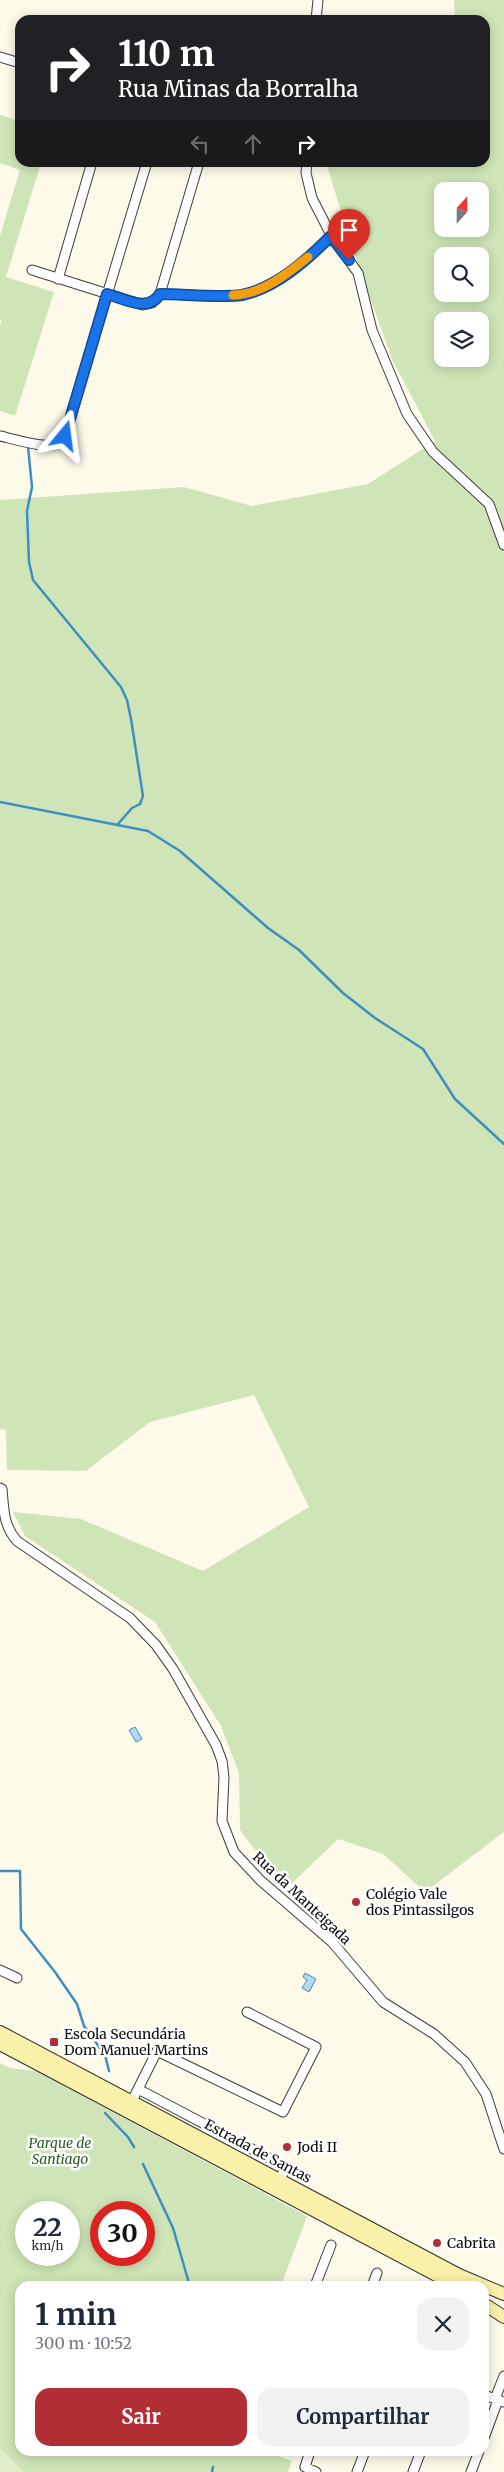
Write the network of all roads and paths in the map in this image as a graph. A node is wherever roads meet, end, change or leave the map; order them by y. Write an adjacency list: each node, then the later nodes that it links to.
1 (318, 0): 2 (street)
2 (316, 15)
3 (0, 57): 4 (street)
4 (15, 62)
5 (91, 167): 11 (street)
6 (145, 167): 12 (street)
7 (198, 167): 13 (street)
8 (307, 167): 9 (street)
9 (331, 236): 13 (street); 15 (street)
10 (32, 270): 11 (street)
11 (58, 279): 12 (street)
12 (107, 294): 13 (street); 14 (street)
13 (160, 294)
14 (0, 436)
15 (504, 545)
16 (1, 1489): 24 (street, Rua da Manteigada)
17 (0, 1970): 18 (street)
18 (17, 1978)
19 (247, 2012): 22 (street)
20 (0, 2032): 23 (main road, Estrada de Santas)
21 (0, 2044): 31 (main road, Estrada de Santas)
22 (138, 2089): 23 (street); 26 (street)
23 (132, 2101): 26 (main road, Estrada de Santas)
24 (503, 2137): 25 (street, Rua da Manteigada)
25 (504, 2149)
26 (280, 2179): 32 (main road, Estrada de Santas)
27 (331, 2245): 29 (street)
28 (377, 2272): 30 (street)
29 (317, 2281)
30 (374, 2281)
31 (448, 2281)
32 (473, 2281)
33 (489, 2288): 34 (main road, Estrada de Santas)
34 (504, 2294)
35 (489, 2307): 36 (main road)
36 (504, 2317)
37 (504, 2376): 38 (street)
38 (499, 2401): 39 (street)
39 (489, 2426)
40 (308, 2456): 44 (street)
41 (363, 2456): 45 (street)
42 (419, 2456): 46 (street)
43 (477, 2456): 47 (street)
44 (316, 2472)
45 (357, 2472)
46 (413, 2472)
47 (471, 2472)

